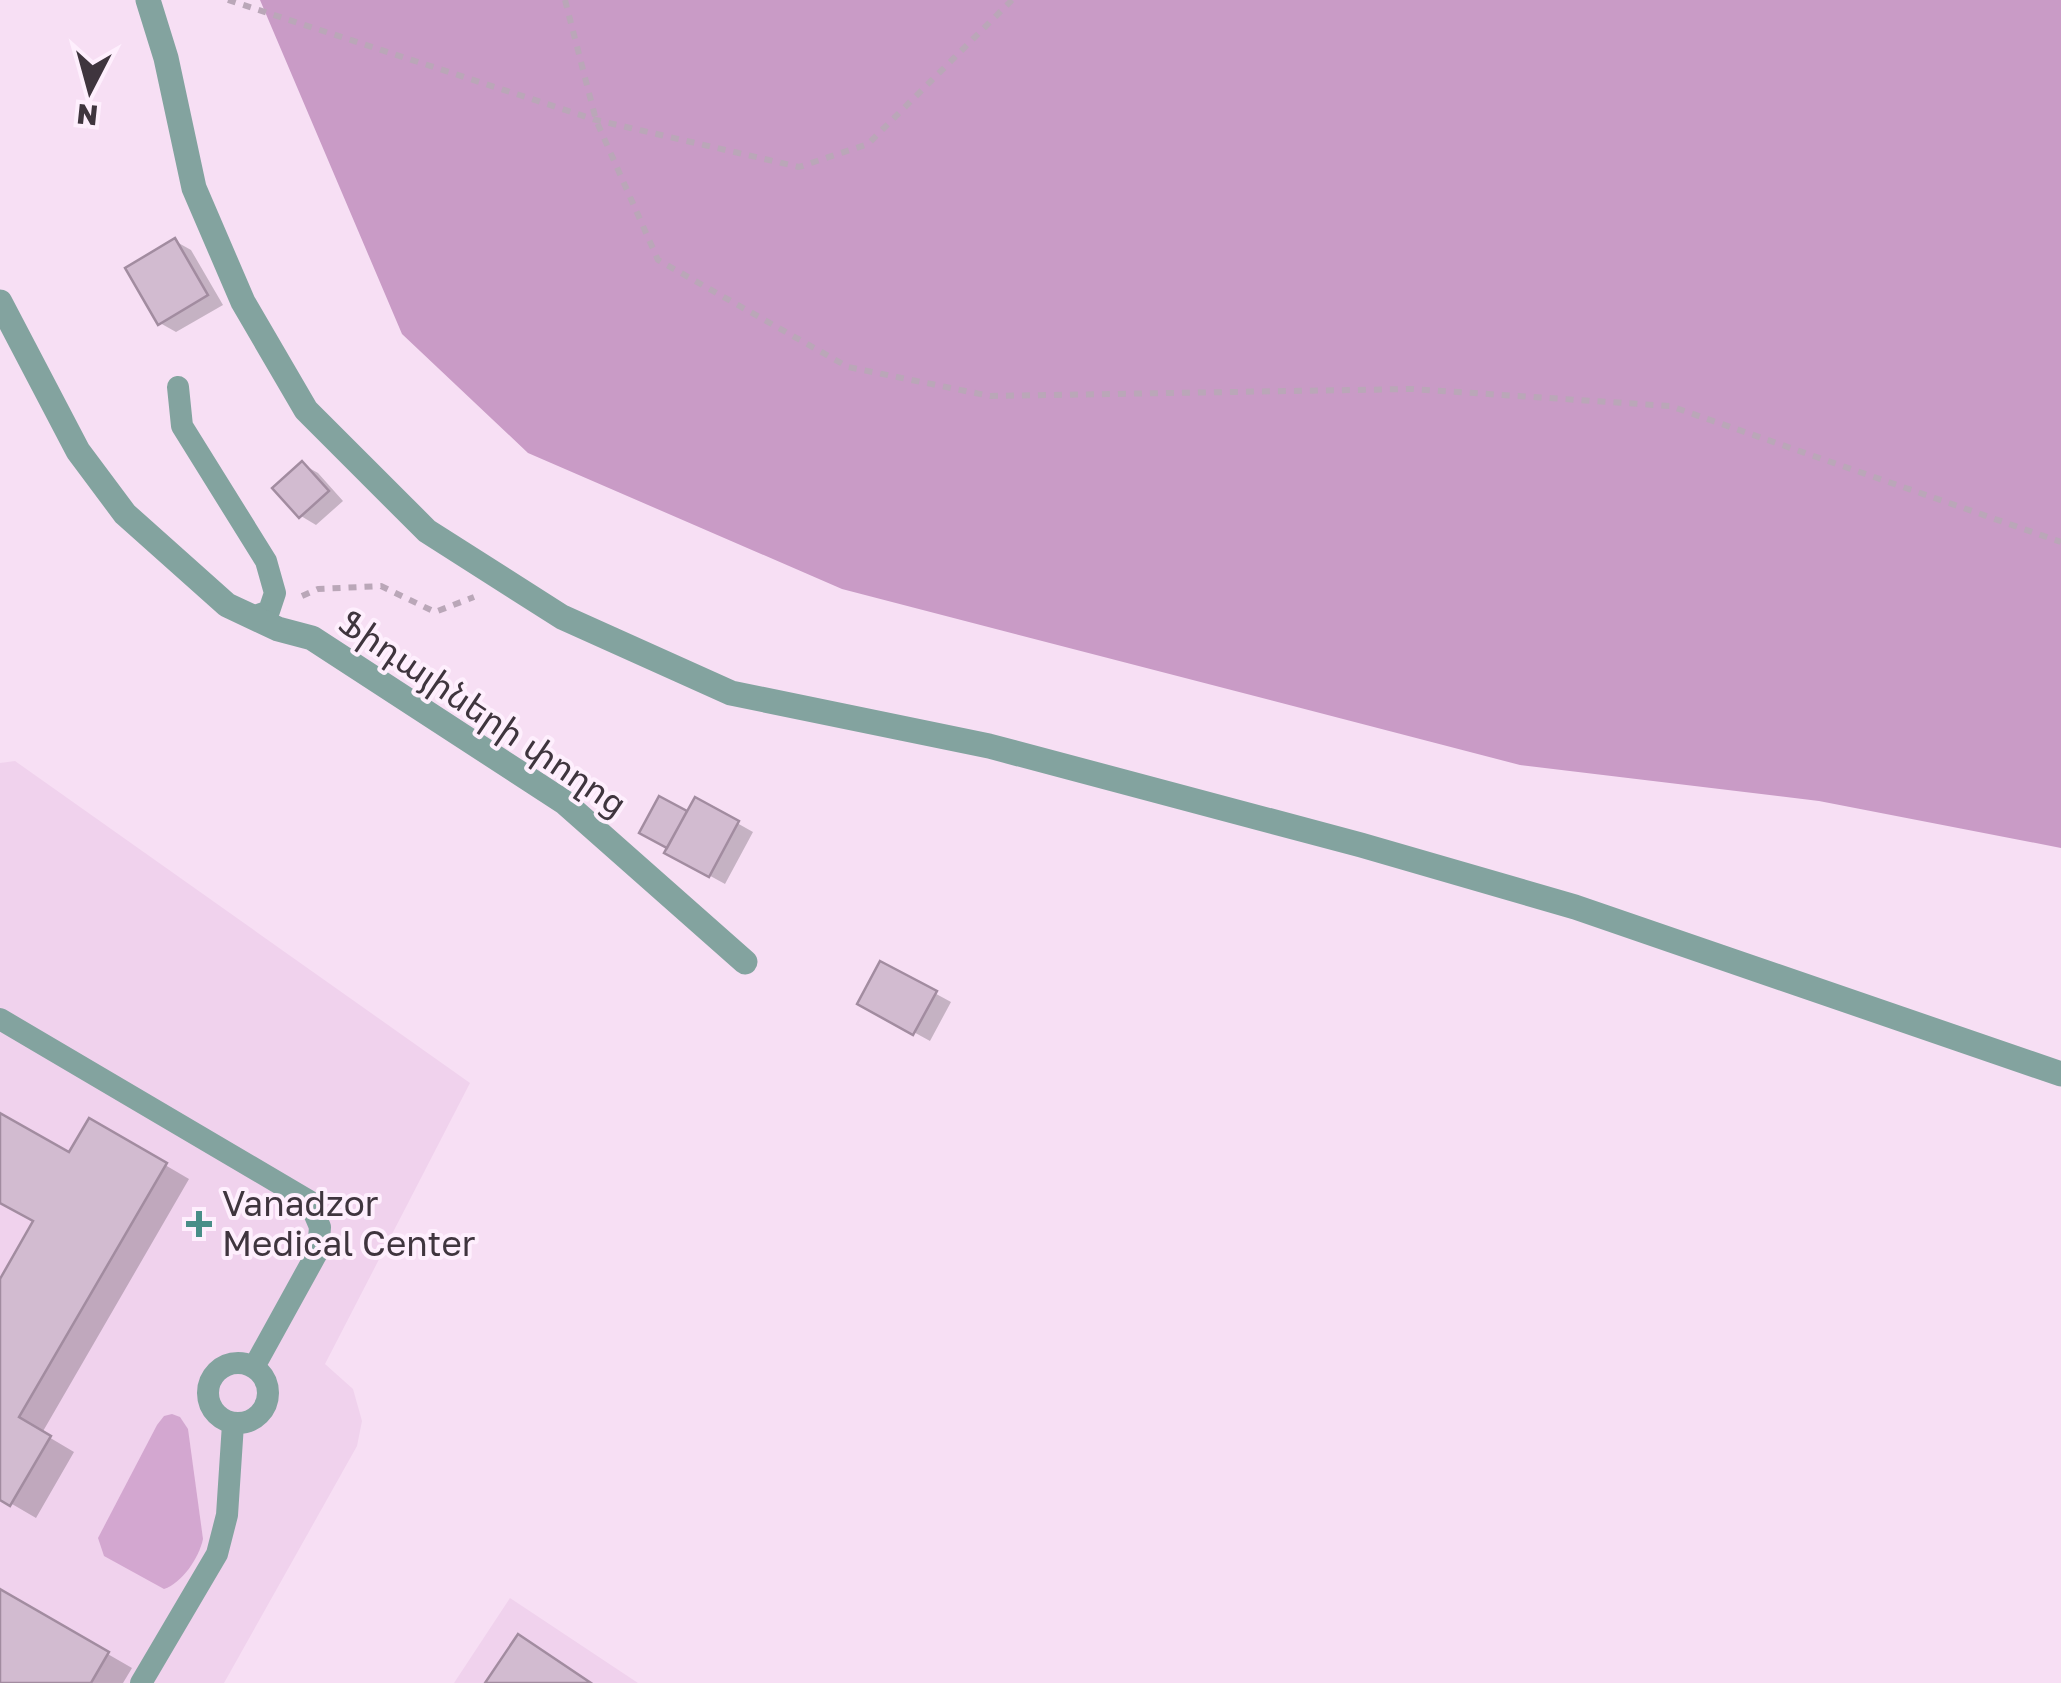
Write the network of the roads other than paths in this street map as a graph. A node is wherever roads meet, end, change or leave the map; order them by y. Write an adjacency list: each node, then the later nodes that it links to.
1 (148, 0): 7 (street)
2 (0, 302): 4 (street, Ֆիդայիների փողոց)
3 (178, 387): 4 (lane)
4 (261, 614): 5 (street, Ֆիդայիների փողոց)
5 (745, 962)
6 (0, 1019): 8 (lane)
7 (2061, 1074)
8 (254, 1367): 9 (lane); 9 (lane)
9 (234, 1424): 10 (lane)
10 (141, 1683)

